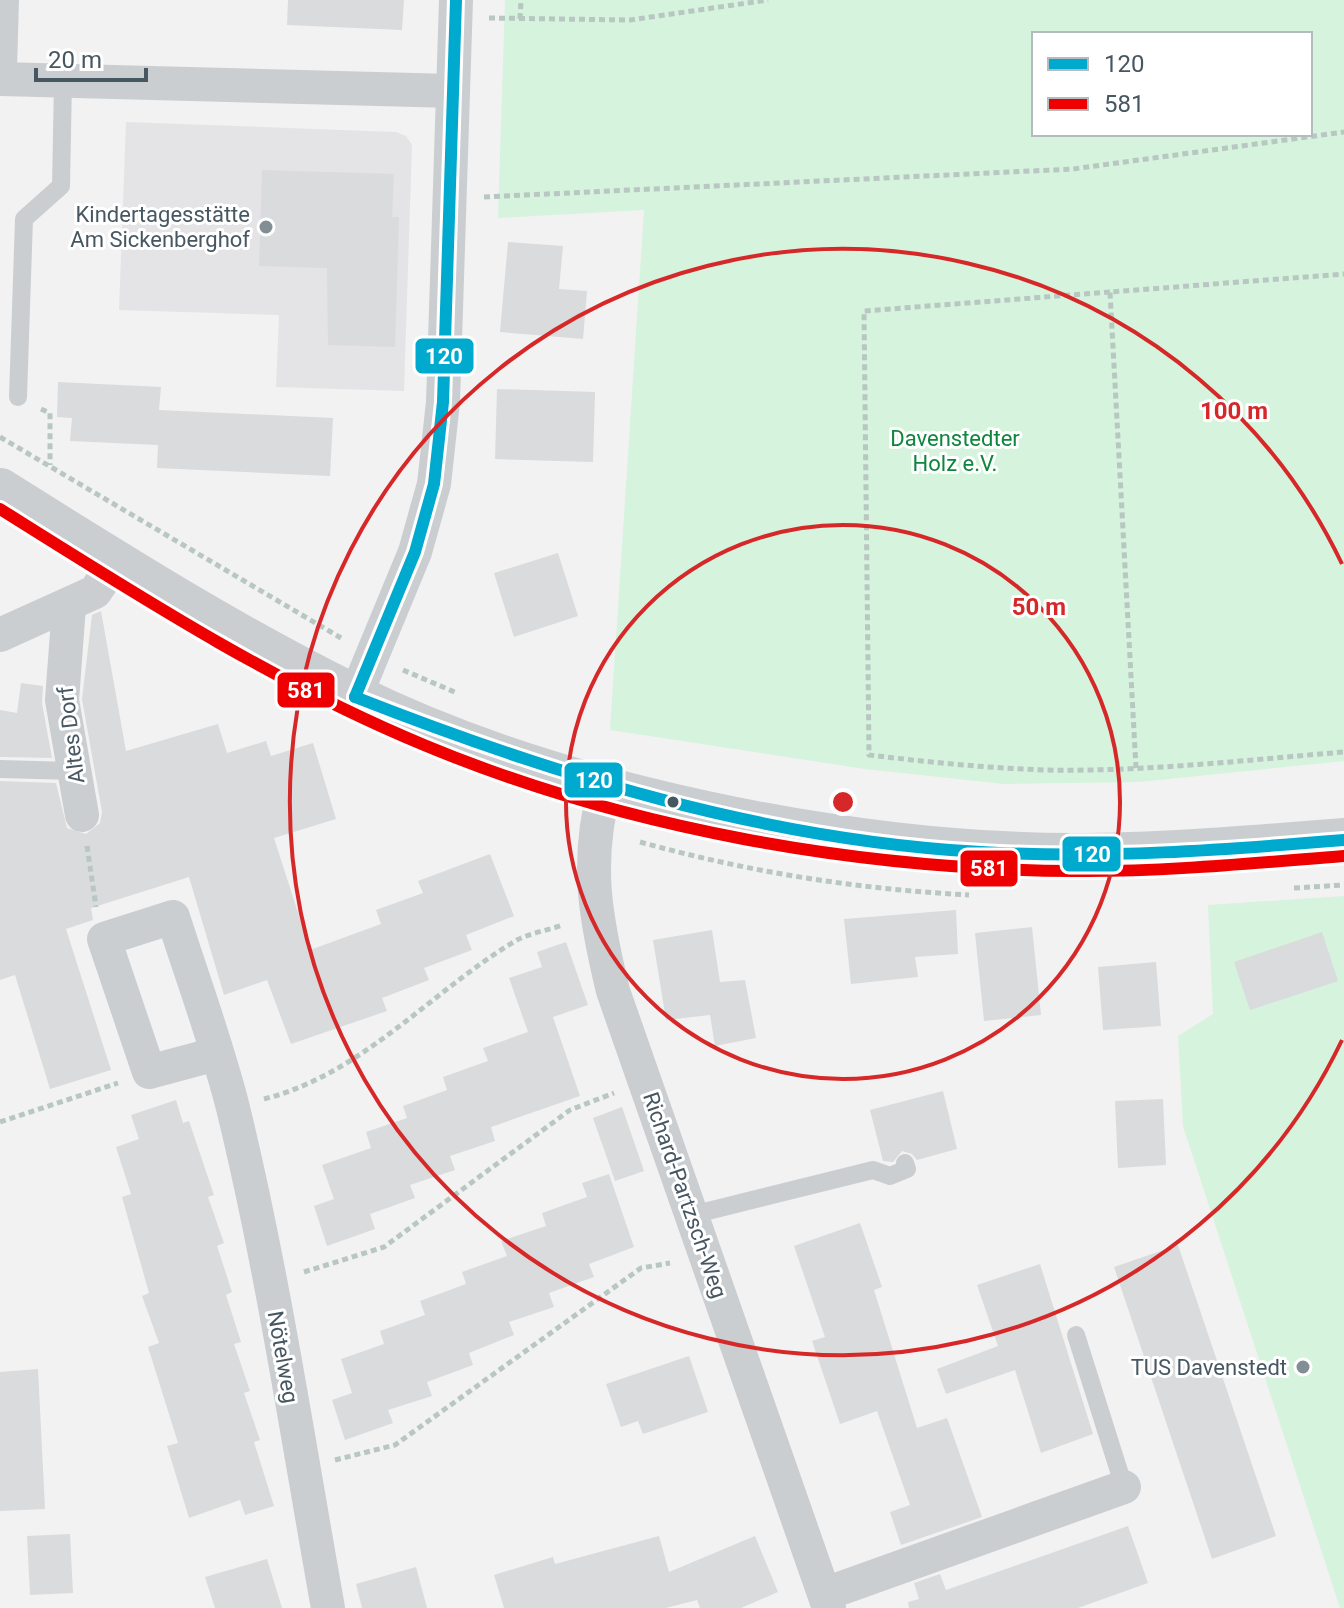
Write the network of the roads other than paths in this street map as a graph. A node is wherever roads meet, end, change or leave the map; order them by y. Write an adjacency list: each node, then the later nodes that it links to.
1 (2, 0): 3 (street)
2 (456, 8): 6 (street)
3 (0, 69)
4 (0, 79): 5 (street)
5 (63, 81): 6 (street); 7 (lane)
6 (453, 91): 12 (street)
7 (18, 397)
8 (0, 490): 9 (street)
9 (115, 562): 10 (street); 12 (street)
10 (69, 606): 11 (street); 14 (street, Altes Dorf)
11 (0, 635)
12 (355, 697): 15 (street)
13 (0, 769): 14 (lane)
14 (73, 771): 16 (street, Altes Dorf)
15 (605, 787): 17 (street); 20 (street, Richard-Partzsch-Weg)
16 (82, 815)
17 (1344, 840)
18 (216, 1054): 18 (street, Nötelweg); 24 (street, Nötelweg)
19 (905, 1163): 20 (lane)
20 (692, 1215): 23 (street, Richard-Partzsch-Weg)
21 (1076, 1335): 22 (lane)
22 (1124, 1487): 23 (street, Richard-Partzsch-Weg)
23 (827, 1601)
24 (328, 1608)

